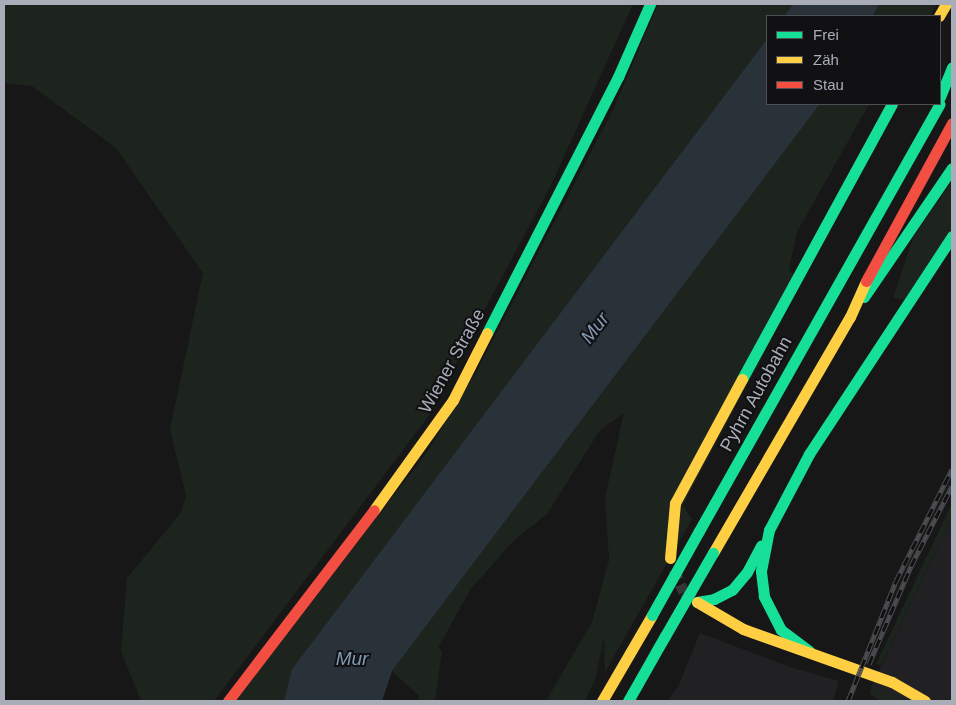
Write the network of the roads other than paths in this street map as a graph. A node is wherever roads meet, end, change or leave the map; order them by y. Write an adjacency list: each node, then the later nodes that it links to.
1 (650, 4): 18 (main road, Wiener Straße)
2 (946, 4): 3 (main road)
3 (940, 15)
4 (952, 67): 6 (main road)
5 (952, 83): 7 (main road, Pyhrn Autobahn)
6 (941, 94)
7 (941, 101)
8 (891, 105): 15 (main road)
9 (938, 105): 19 (main road, Pyhrn Autobahn, bridge)
10 (952, 123): 13 (main road)
11 (952, 168): 13 (main road)
12 (952, 236): 14 (main road)
13 (850, 316): 20 (main road, bridge)
14 (769, 530): 16 (main road); 16 (main road)
15 (670, 558)
16 (809, 651): 17 (main road)
17 (922, 699)
18 (228, 701)
19 (602, 701)
20 (628, 701)

